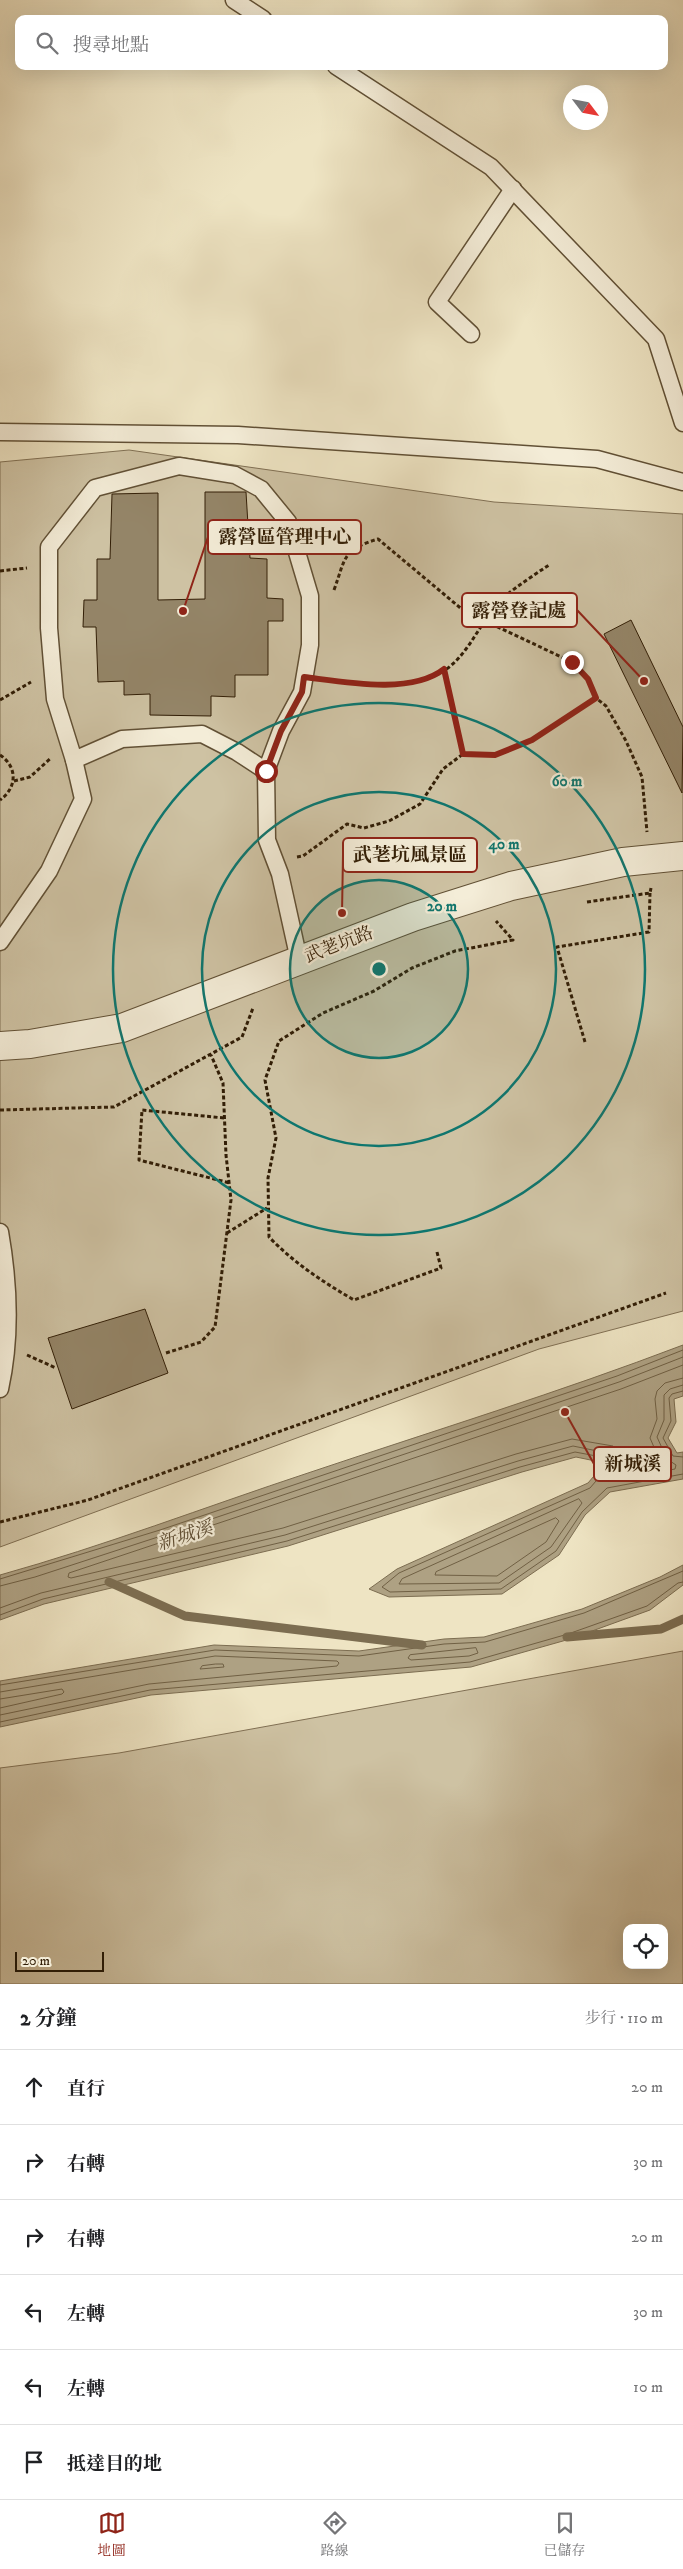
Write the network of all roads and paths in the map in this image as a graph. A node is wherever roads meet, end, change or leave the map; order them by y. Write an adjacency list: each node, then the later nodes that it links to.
1 (234, 0): 2 (lane)
2 (257, 15)
3 (342, 70): 4 (lane)
4 (513, 189): 5 (lane); 6 (lane)
5 (471, 334)
6 (683, 424)
7 (0, 432): 8 (lane)
8 (683, 482)
9 (550, 565): 11 (path)
10 (310, 613): 11 (path); 12 (lane); 14 (lane)
11 (485, 620): 13 (path); 15 (path)
12 (53, 668): 16 (path); 19 (lane)
13 (444, 669): 14 (path); 17 (path)
14 (304, 677): 20 (lane)
15 (596, 698): 17 (path); 24 (path)
16 (0, 700)
17 (463, 754): 25 (path)
18 (0, 755): 21 (path)
19 (74, 760): 20 (lane); 21 (path); 29 (lane)
20 (266, 771): 25 (lane)
21 (14, 781): 22 (path)
22 (0, 800)
23 (683, 856): 24 (street, 武荖坑路)
24 (649, 859): 26 (path); 30 (street, 武荖坑路)
25 (276, 862): 30 (lane)
26 (650, 893): 27 (path); 32 (path)
27 (586, 902)
28 (495, 920): 38 (path)
29 (0, 942)
30 (299, 960): 33 (street, 武荖坑路)
31 (256, 1002): 34 (path)
32 (585, 1042)
33 (0, 1046)
34 (211, 1055): 35 (path); 36 (path)
35 (0, 1110)
36 (224, 1118): 37 (path); 37 (path)
37 (230, 1183): 40 (path)
38 (266, 1208): 40 (path); 41 (path)
39 (0, 1232): 43 (lane)
40 (227, 1233): 44 (path)
41 (437, 1252)
42 (666, 1294): 47 (path)
43 (7, 1349): 45 (path); 46 (lane)
44 (166, 1353)
45 (56, 1368)
46 (0, 1389)
47 (0, 1522)

